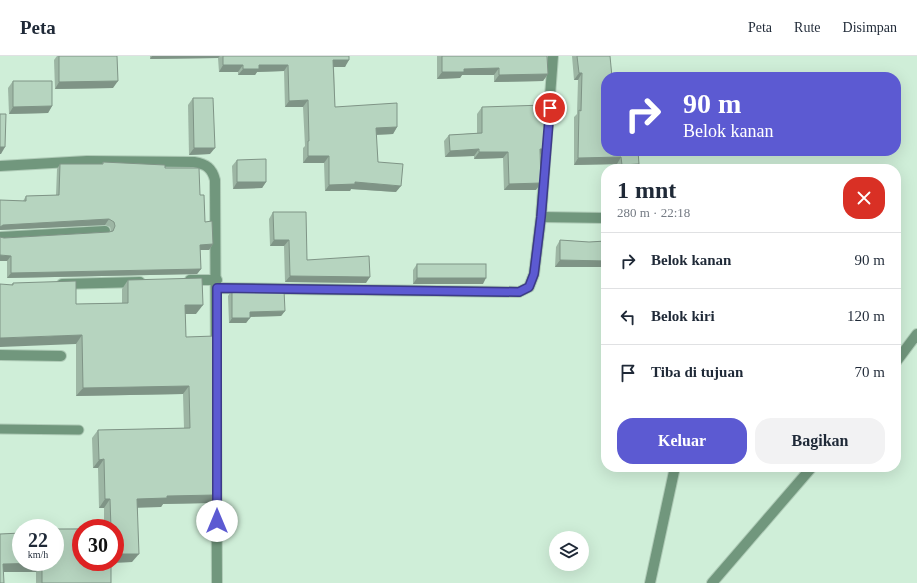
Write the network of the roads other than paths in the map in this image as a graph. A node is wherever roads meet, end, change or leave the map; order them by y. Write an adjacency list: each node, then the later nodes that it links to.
1 (553, 56): 3 (street)
2 (0, 166): 10 (street)
3 (541, 217): 4 (street); 10 (street)
4 (601, 218)
5 (105, 230): 6 (street)
6 (0, 237)
7 (178, 281): 10 (street)
8 (147, 282): 9 (street)
9 (54, 284)
10 (217, 284): 19 (street)
11 (917, 334): 13 (street)
12 (0, 355): 14 (street)
13 (901, 355)
14 (61, 356)
15 (0, 429): 16 (lane)
16 (79, 430)
17 (674, 472): 20 (street)
18 (808, 472): 21 (street)
19 (217, 583)
20 (650, 583)
21 (712, 583)

